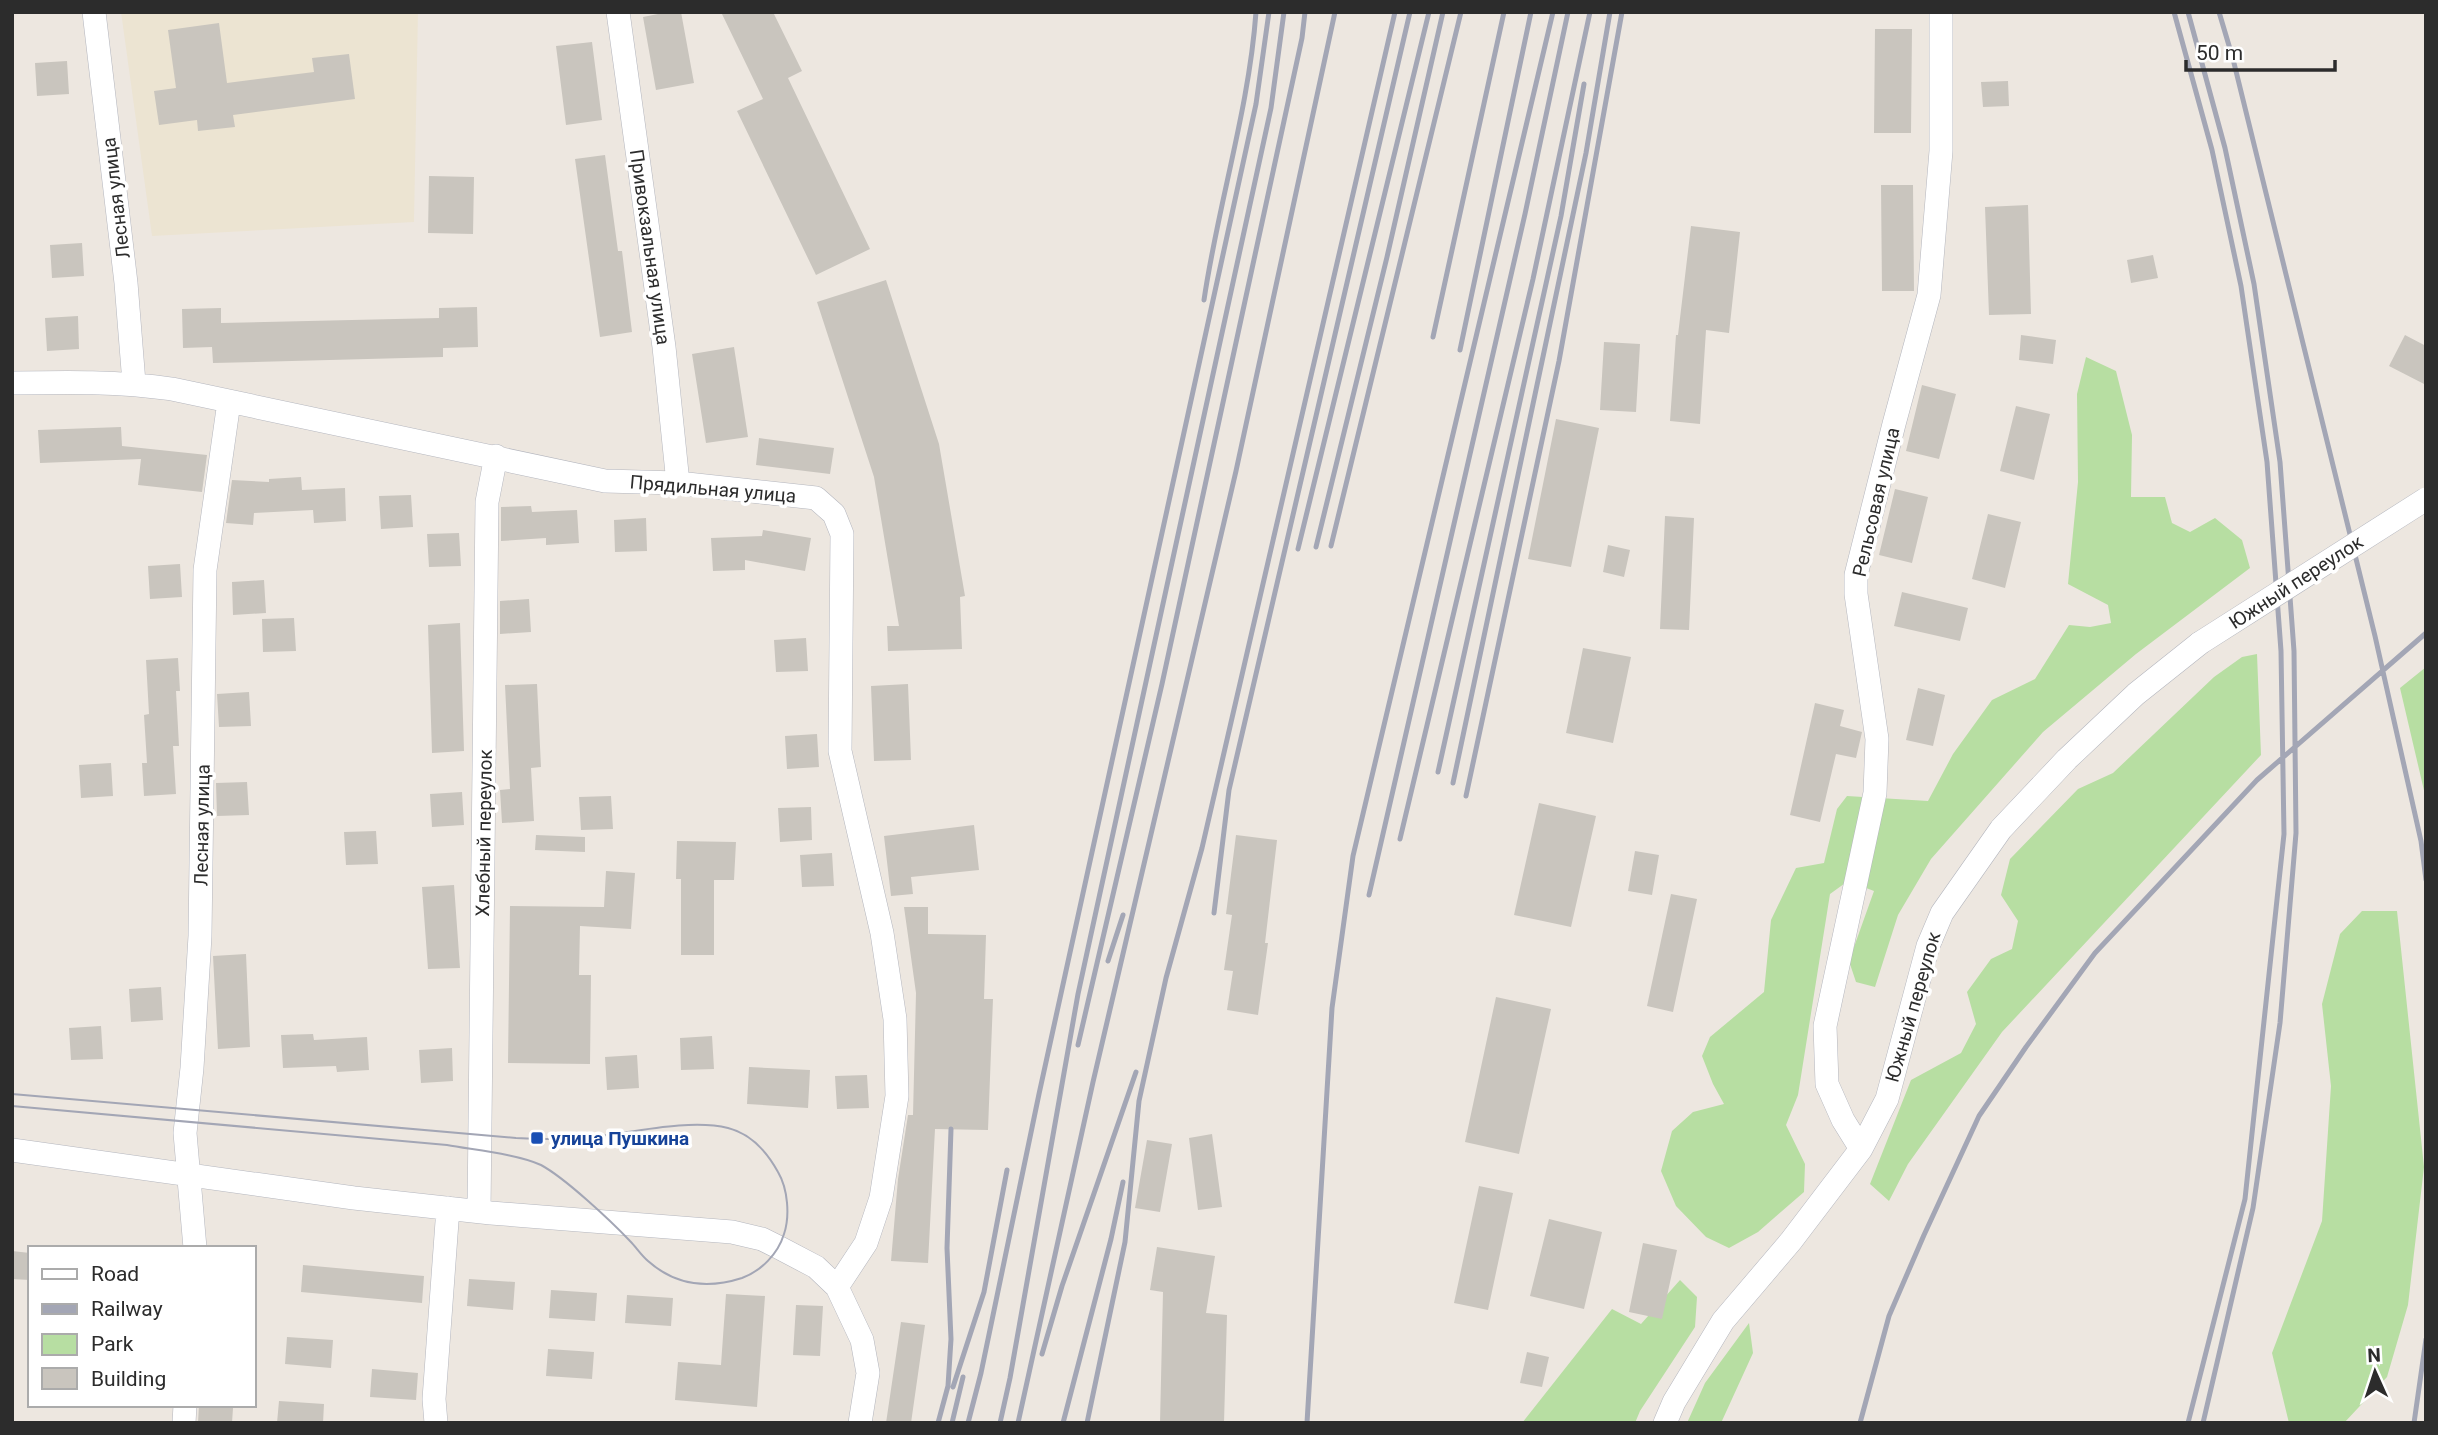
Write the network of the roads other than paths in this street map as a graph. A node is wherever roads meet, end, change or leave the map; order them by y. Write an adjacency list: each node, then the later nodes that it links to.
1 (94, 12): 5 (street, Лесная улица)
2 (618, 12): 8 (street, Привокзальная улица)
3 (1941, 12): 10 (street, Рельсовая улица)
4 (12, 383): 5 (street, Прядильная улица)
5 (134, 383): 6 (street, Прядильная улица)
6 (229, 402): 7 (street, Прядильная улица); 12 (street, Лесная улица)
7 (496, 456): 8 (street, Прядильная улица); 14 (street, Хлебный переулок)
8 (678, 483): 16 (street, Прядильная улица)
9 (2426, 499): 10 (street, Южный переулок, bridge)
10 (1861, 1149): 19 (street, Южный переулок)
11 (12, 1150): 12 (street)
12 (190, 1176): 13 (street); 15 (street, Лесная улица)
13 (447, 1208): 14 (street); 17 (street)
14 (479, 1212): 16 (street)
15 (195, 1246)
16 (836, 1287): 18 (street)
17 (436, 1423)
18 (860, 1423)
19 (1665, 1423)

